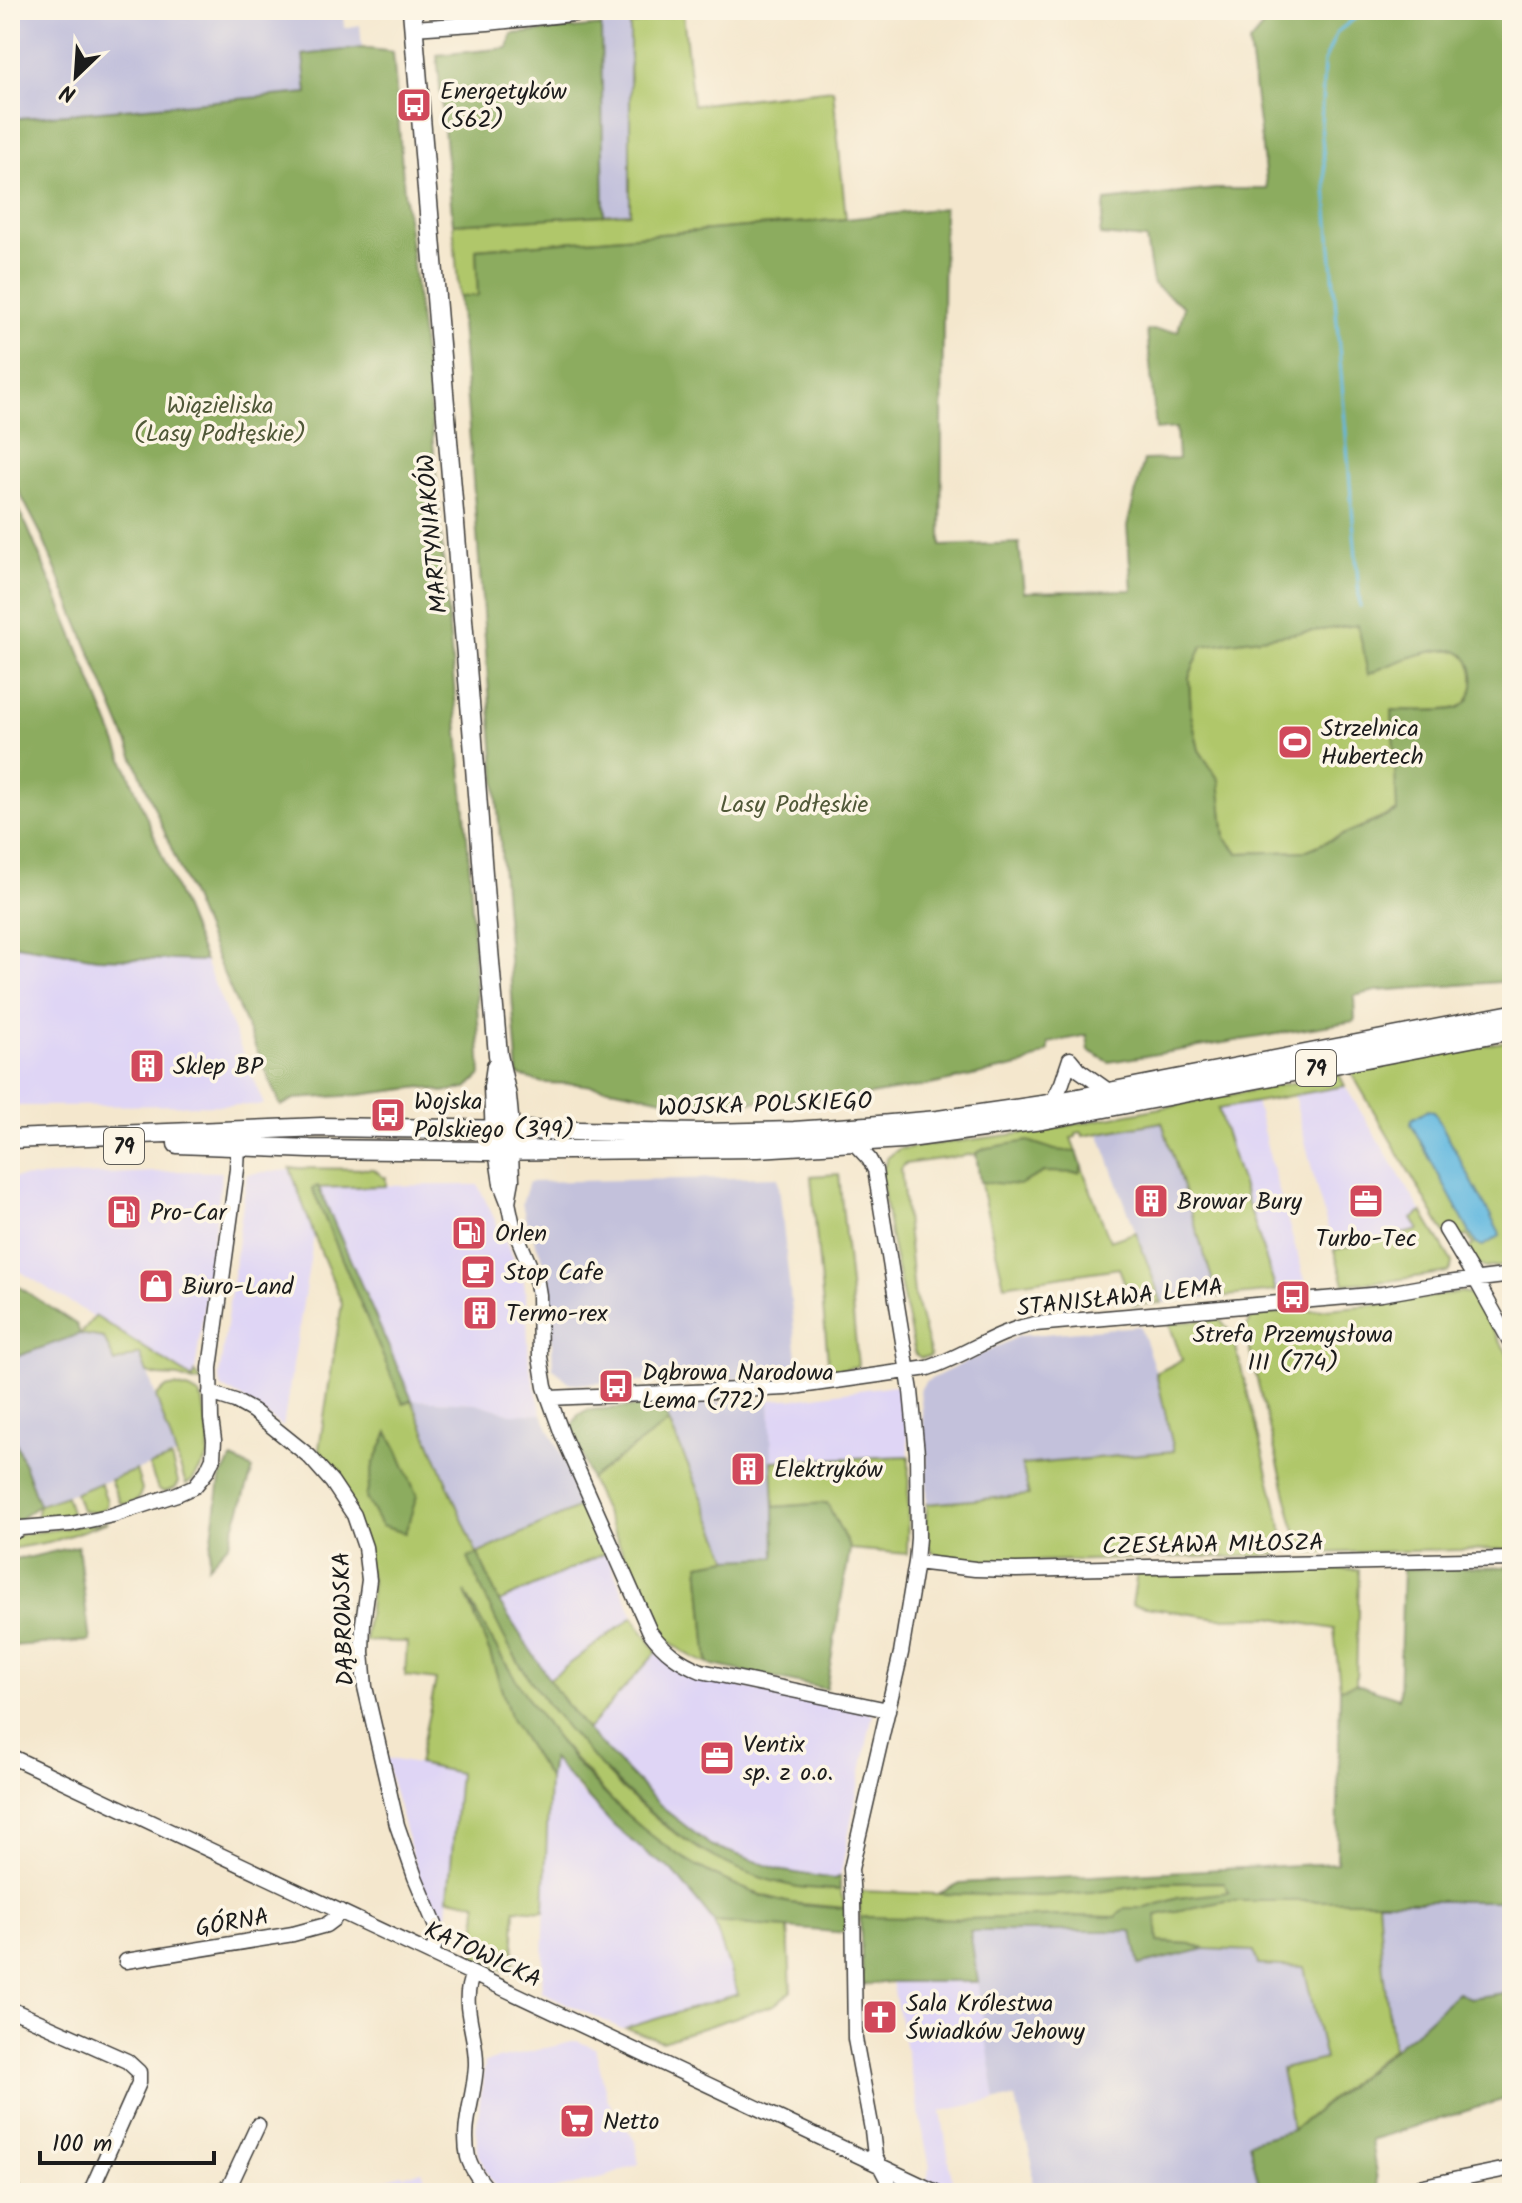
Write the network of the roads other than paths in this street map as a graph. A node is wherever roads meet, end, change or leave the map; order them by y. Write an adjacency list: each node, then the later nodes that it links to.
1 (610, 10): 2 (street)
2 (413, 19): 6 (main road, MARTYNIAKÓW)
3 (1512, 1014): 5 (main road, WOJSKA POLSKIEGO / 79)
4 (1512, 1030): 12 (main road, WOJSKA POLSKIEGO / 79)
5 (1110, 1092): 7 (main road, WOJSKA POLSKIEGO / 79); 7 (street)
6 (500, 1100): 8 (main road); 9 (main road, MARTYNIAKÓW); 10 (main road)
7 (1052, 1103): 10 (main road, WOJSKA POLSKIEGO / 79)
8 (468, 1129): 9 (main road, WOJSKA POLSKIEGO / 79); 11 (main road, WOJSKA POLSKIEGO / 79)
9 (502, 1129): 10 (main road, WOJSKA POLSKIEGO / 79); 16 (main road, MARTYNIAKÓW)
10 (540, 1129)
11 (10, 1139)
12 (887, 1140): 13 (main road, WOJSKA POLSKIEGO / 79); 17 (street)
13 (854, 1143): 16 (main road, WOJSKA POLSKIEGO / 79); 17 (street)
14 (238, 1145): 15 (main road, WOJSKA POLSKIEGO / 79); 16 (main road, WOJSKA POLSKIEGO / 79); 23 (street)
15 (10, 1151)
16 (504, 1151): 24 (street)
17 (875, 1170): 22 (street)
18 (1446, 1230): 20 (street)
19 (1512, 1275): 20 (street, STANISŁAWA LEMA)
20 (1476, 1280): 21 (street); 22 (street, STANISŁAWA LEMA)
21 (1512, 1345)
22 (908, 1372): 24 (street, STANISŁAWA LEMA); 27 (street)
23 (210, 1393): 25 (street); 31 (street, DĄBROWSKA)
24 (549, 1398): 28 (street)
25 (10, 1534)
26 (1512, 1559): 27 (street, CZESŁAWA MIŁOSZA)
27 (916, 1562): 28 (street)
28 (888, 1710): 36 (street)
29 (10, 1756): 30 (street, KATOWICKA)
30 (340, 1911): 31 (street, KATOWICKA); 32 (street, GÓRNA)
31 (431, 1954): 33 (street, KATOWICKA)
32 (126, 1961)
33 (473, 1974): 36 (street, KATOWICKA); 42 (street)
34 (10, 2009): 40 (street)
35 (258, 2125): 41 (street)
36 (880, 2166): 43 (street); 44 (street, KATOWICKA)
37 (1512, 2168): 45 (street)
38 (10, 2180): 39 (street)
39 (13, 2193)
40 (90, 2193)
41 (217, 2193)
42 (491, 2193)
43 (889, 2193)
44 (938, 2193)
45 (1389, 2193)

